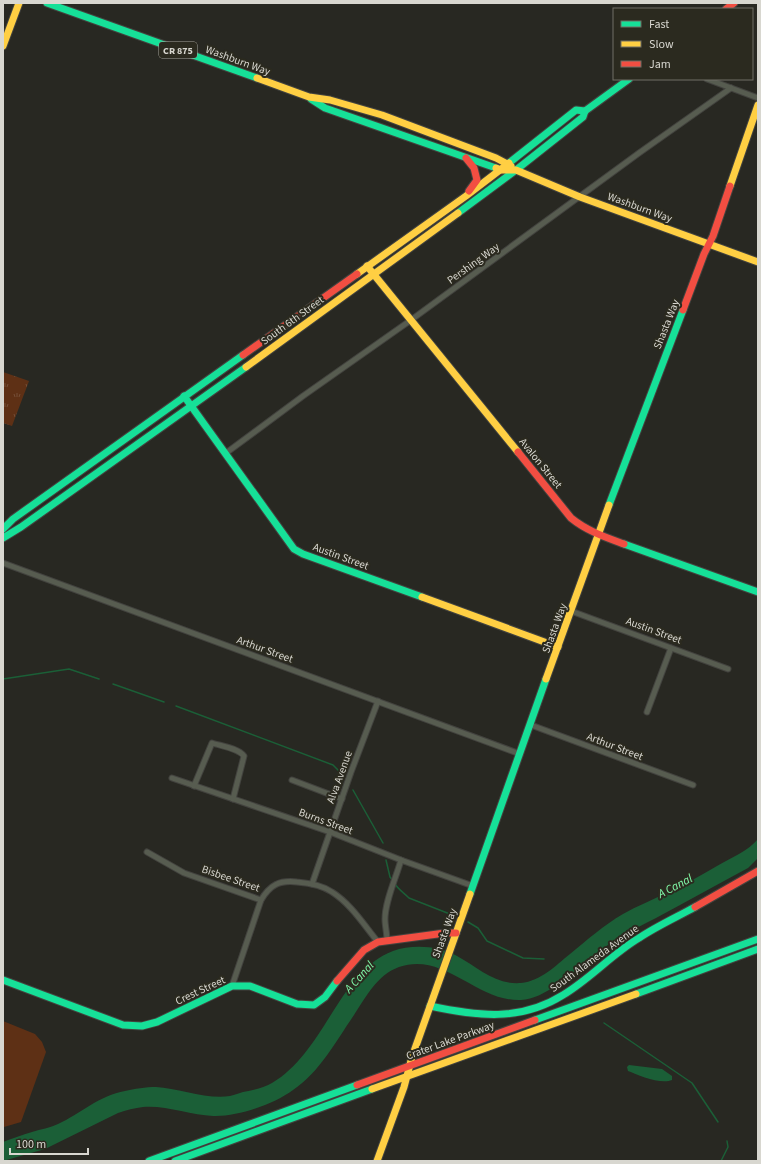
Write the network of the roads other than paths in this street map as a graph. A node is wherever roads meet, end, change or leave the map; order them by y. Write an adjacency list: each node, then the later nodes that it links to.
1 (19, 3): 3 (main road)
2 (47, 3): 7 (main road, Washburn Way / CR 875)
3 (3, 46)
4 (628, 80): 12 (main road, South 6th Street)
5 (710, 80): 6 (street)
6 (731, 88): 8 (street); 22 (street, Pershing Way)
7 (309, 97): 10 (main road, Washburn Way / CR 875); 11 (main road, Washburn Way / CR 875)
8 (758, 98)
9 (758, 105): 23 (main road, Shasta Way)
10 (334, 111): 11 (main road); 13 (main road, Washburn Way / CR 875)
11 (368, 111): 14 (main road, Washburn Way / CR 875)
12 (585, 112): 18 (main road, South 6th Street); 20 (main road, South 6th Street)
13 (368, 123): 14 (main road); 15 (main road, Washburn Way / CR 875)
14 (422, 130): 16 (main road, Washburn Way / CR 875)
15 (393, 132): 16 (main road); 17 (main road, Washburn Way / CR 875)
16 (447, 139): 18 (main road, Washburn Way / CR 875)
17 (466, 157): 19 (main road, Washburn Way / CR 875); 21 (main road)
18 (508, 163): 19 (main road, South 6th Street); 20 (main road, Washburn Way / CR 875)
19 (501, 170): 20 (main road, Washburn Way / CR 875); 21 (main road, South 6th Street)
20 (516, 170): 22 (main road, Washburn Way); 26 (main road, South 6th Street)
21 (466, 196): 25 (main road, South 6th Street)
22 (580, 197): 23 (main road, Washburn Way); 27 (street, Pershing Way)
23 (709, 244): 24 (main road, Washburn Way); 32 (main road, Shasta Way)
24 (758, 262)
25 (367, 266): 26 (main road, Avalon Street); 28 (main road, South 6th Street)
26 (374, 274): 27 (main road, Avalon Street); 29 (main road, South 6th Street)
27 (412, 320): 30 (street, Pershing Way); 32 (main road, Avalon Street)
28 (184, 396): 29 (main road, Austin Street); 31 (main road, South 6th Street)
29 (192, 407): 30 (main road, Austin Street); 33 (main road, South 6th Street)
30 (226, 453): 37 (main road, Austin Street)
31 (3, 529)
32 (598, 534): 35 (main road, Avalon Street); 36 (main road, Shasta Way)
33 (3, 538)
34 (3, 563): 40 (street, Arthur Street)
35 (758, 592)
36 (571, 611): 37 (main road, Shasta Way); 38 (street, Austin Street)
37 (558, 648): 42 (main road, Shasta Way)
38 (671, 648): 39 (street, Austin Street); 41 (street)
39 (728, 669)
40 (378, 701): 43 (street, Arthur Street); 49 (street, Alva Avenue)
41 (647, 712)
42 (531, 724): 43 (main road, Shasta Way); 46 (street, Arthur Street)
43 (520, 754): 55 (main road, Shasta Way)
44 (172, 778): 47 (street, Burns Street)
45 (292, 780): 49 (street)
46 (693, 785)
47 (194, 786): 48 (street, Burns Street); 48 (street)
48 (233, 799): 50 (street, Burns Street)
49 (342, 799): 50 (street, Alva Avenue)
50 (330, 832): 52 (street, Burns Street); 54 (street, Alva Avenue)
51 (147, 852): 56 (street, Bisbee Street)
52 (401, 860): 55 (street, Burns Street); 59 (street)
53 (758, 871): 64 (main road, South Alameda Avenue)
54 (312, 884): 56 (street, Bisbee Street); 60 (street, Bisbee Street)
55 (473, 886): 57 (main road, Shasta Way)
56 (261, 900): 63 (street)
57 (456, 933): 59 (main road, Crest Street); 64 (main road, Shasta Way)
58 (758, 939): 65 (main road, Crater Lake Parkway)
59 (387, 941): 60 (main road, Crest Street)
60 (378, 942): 63 (main road, Crest Street)
61 (758, 949): 66 (main road, Crater Lake Parkway)
62 (3, 980): 63 (main road, Crest Street)
63 (232, 986)
64 (430, 1006): 65 (main road, Shasta Way)
65 (409, 1067): 66 (main road, Shasta Way); 67 (main road, Crater Lake Parkway)
66 (407, 1077): 68 (main road, Crater Lake Parkway); 69 (main road, Shasta Way)
67 (150, 1161)
68 (175, 1161)
69 (377, 1161)

